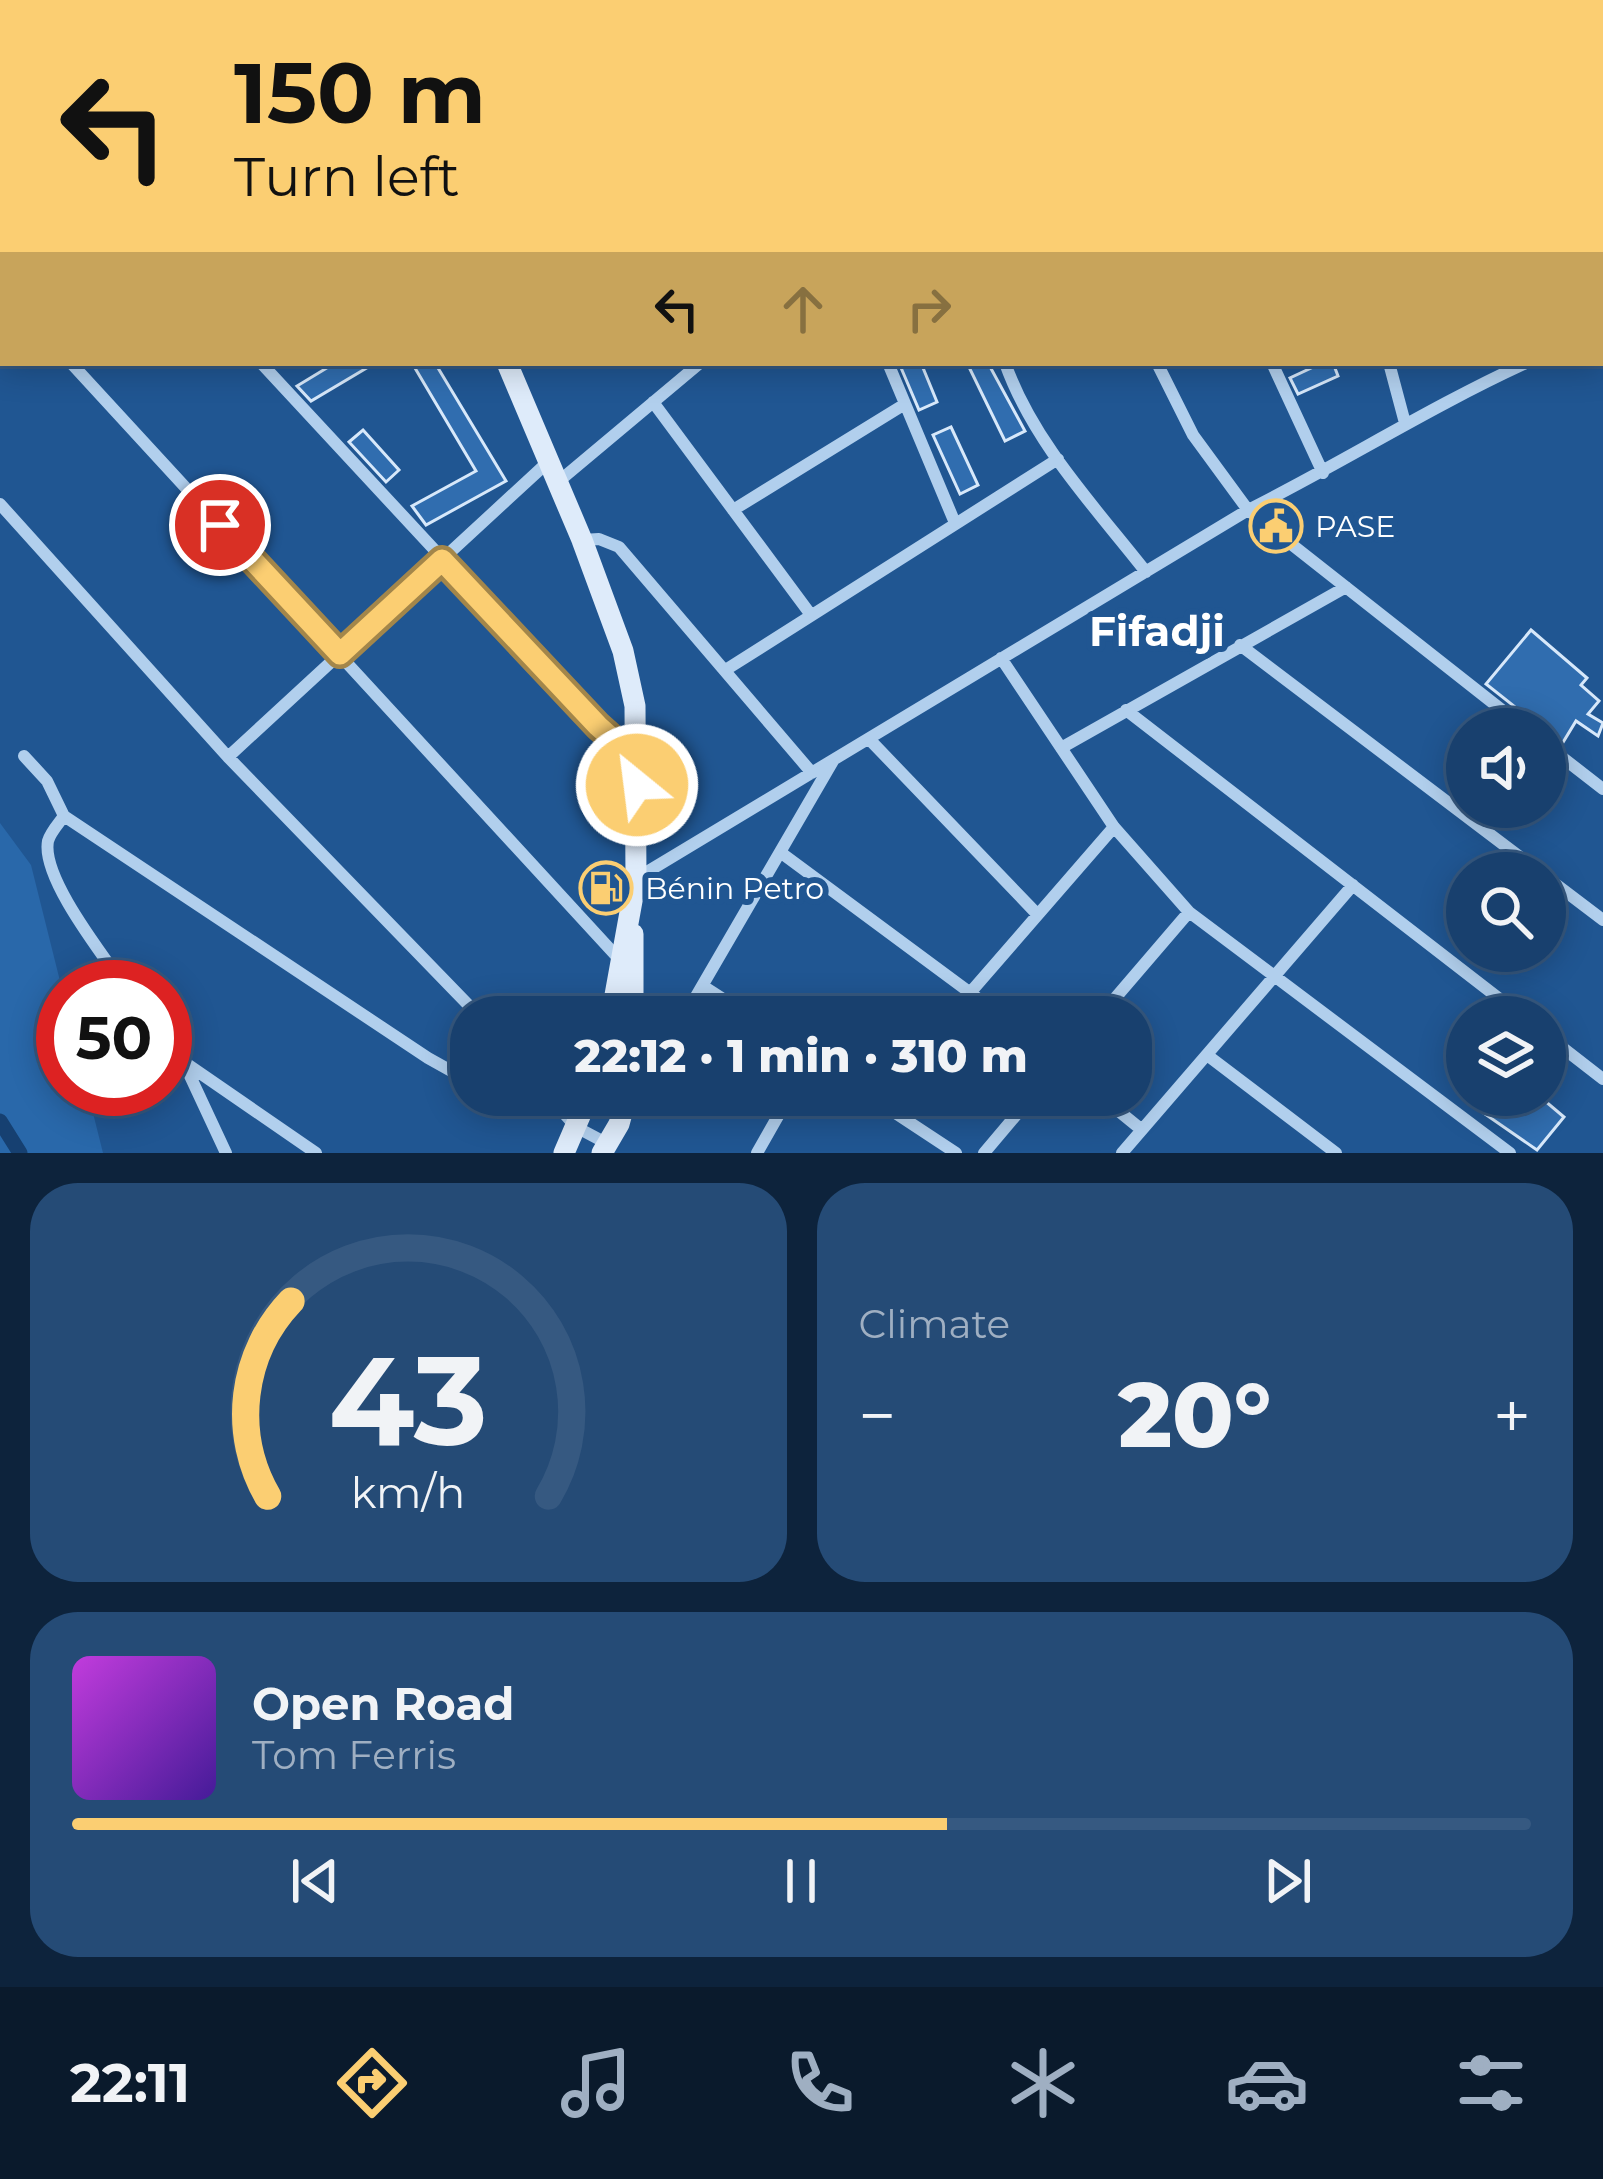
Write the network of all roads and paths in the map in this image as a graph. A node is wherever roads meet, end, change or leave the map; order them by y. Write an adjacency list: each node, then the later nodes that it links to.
1 (74, 366): 27 (street)
2 (268, 366): 22 (street)
3 (508, 366): 15 (main road)
4 (696, 366): 11 (street)
5 (888, 366): 12 (street)
6 (1006, 366): 14 (street)
7 (1158, 366): 19 (street)
8 (1273, 366): 16 (street)
9 (1390, 366): 13 (street)
10 (1518, 366): 13 (street)
11 (653, 402): 15 (street); 18 (street)
12 (905, 404): 18 (street); 20 (street)
13 (1405, 422): 16 (street)
14 (1058, 459): 20 (street); 23 (street)
15 (553, 472): 21 (main road); 22 (street)
16 (1323, 473): 19 (street)
17 (0, 504): 35 (street)
18 (733, 510): 25 (street)
19 (1248, 510): 23 (street); 24 (street)
20 (955, 523): 25 (street)
21 (582, 540): 29 (street); 38 (main road)
22 (442, 560): 27 (street); 38 (street)
23 (1146, 572): 28 (street)
24 (1346, 587): 26 (street); 30 (street)
25 (811, 615): 29 (street)
26 (1240, 645): 31 (street); 44 (street)
27 (340, 654): 35 (street); 53 (street)
28 (1001, 658): 32 (street); 33 (street)
29 (727, 669): 39 (street)
30 (1499, 708)
31 (1126, 710): 33 (street); 46 (street)
32 (868, 739): 36 (street); 50 (street)
33 (1061, 748): 42 (street)
34 (24, 755): 41 (street)
35 (228, 757): 57 (street)
36 (833, 760): 39 (street); 43 (street)
37 (1566, 760): 40 (street)
38 (637, 761): 45 (main road)
39 (812, 773): 45 (street)
40 (1603, 789)
41 (64, 816): 52 (street); 69 (street)
42 (1114, 827): 48 (street); 50 (street)
43 (780, 852): 55 (street); 56 (street)
44 (1514, 852)
45 (636, 879): 49 (main road)
46 (1353, 885): 54 (street); 65 (street)
47 (1566, 892): 51 (street)
48 (1189, 912): 54 (street); 64 (street)
49 (632, 914): 53 (main road); 59 (main road)
50 (1037, 914): 56 (street)
51 (1603, 920)
52 (107, 960)
53 (620, 960): 58 (main road)
54 (1276, 978): 67 (street); 90 (street)
55 (703, 986): 60 (street); 61 (street)
56 (972, 992): 62 (street); 63 (street)
57 (461, 996)
58 (614, 996)
59 (633, 996)
60 (697, 996)
61 (718, 996)
62 (968, 996)
63 (977, 996)
64 (1117, 996)
65 (1496, 996)
66 (1566, 1050): 71 (street)
67 (1207, 1055): 80 (street); 89 (street)
68 (192, 1068): 84 (street)
69 (450, 1070)
70 (192, 1079): 83 (street)
71 (1603, 1079)
72 (566, 1116): 79 (street)
73 (581, 1116): 79 (main road)
74 (621, 1116): 81 (main road)
75 (778, 1116): 86 (street)
76 (903, 1116): 87 (street)
77 (1015, 1116): 88 (street)
78 (1125, 1116): 80 (street)
79 (576, 1127): 81 (street); 85 (main road)
80 (1142, 1130): 82 (street)
81 (605, 1148)
82 (1131, 1150)
83 (226, 1153)
84 (316, 1153)
85 (564, 1153)
86 (757, 1153)
87 (956, 1153)
88 (984, 1153)
89 (1336, 1153)
90 (1510, 1153)

